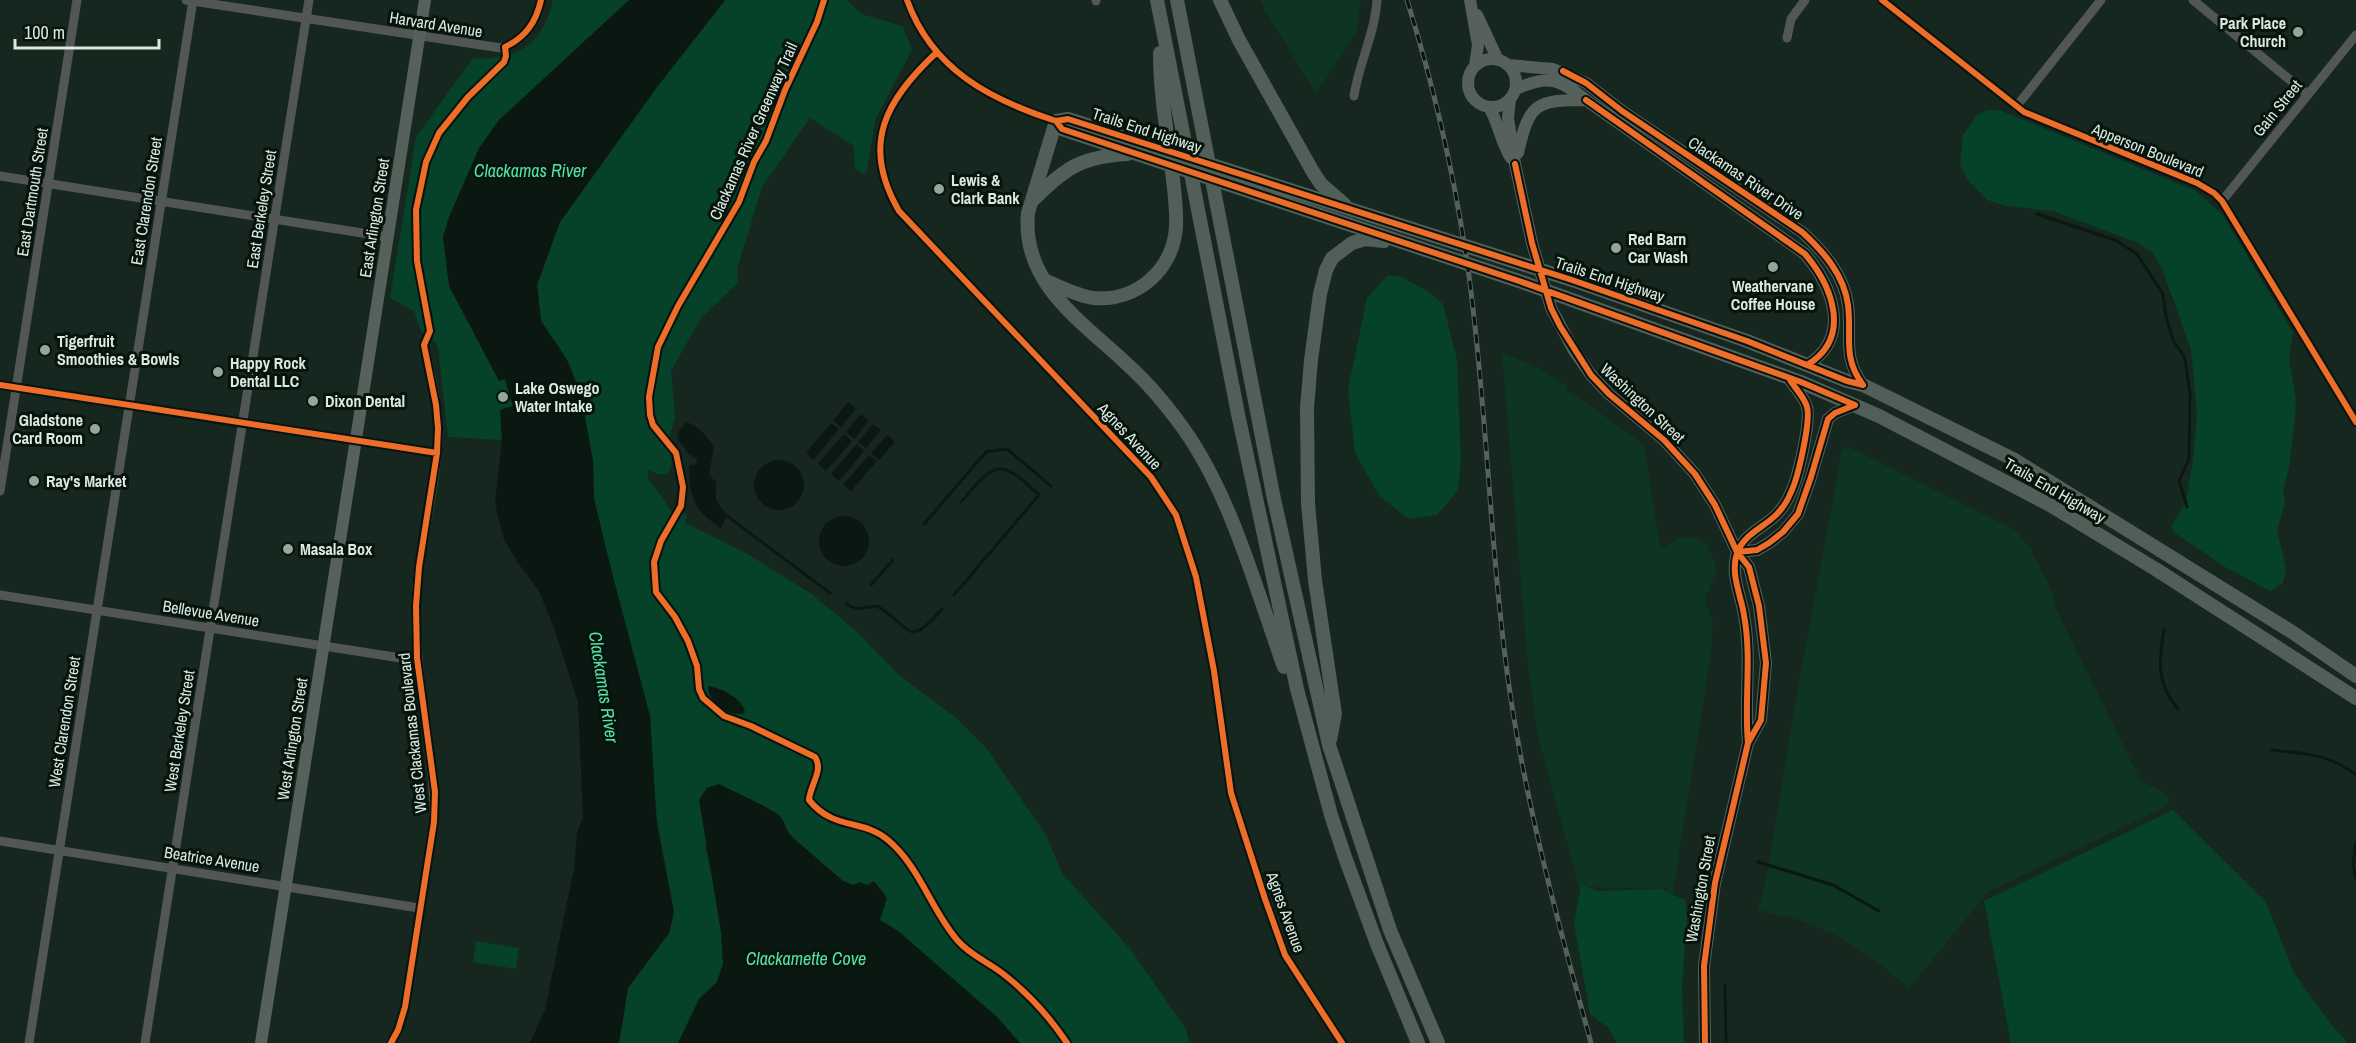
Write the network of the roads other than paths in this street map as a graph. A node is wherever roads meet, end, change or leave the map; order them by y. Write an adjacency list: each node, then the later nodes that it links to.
1 (76, 0): 35 (street, East Dartmouth Street)
2 (190, 0): 16 (street, Harvard Avenue); 36 (street, East Clarendon Street)
3 (309, 0): 16 (street, East Berkeley Street)
4 (425, 0): 19 (main road, East Arlington Street)
5 (541, 0): 19 (street, Harvard Avenue)
6 (907, 0): 21 (street)
7 (1157, 0): 17 (highway)
8 (1177, 0): 66 (highway)
9 (1220, 0): 39 (highway)
10 (1377, 0): 26 (street)
11 (1470, 0): 22 (main road); 23 (main road)
12 (1805, 0): 20 (street)
13 (1882, 0): 30 (street, Apperson Boulevard)
14 (2101, 0): 30 (street)
15 (2193, 0): 25 (street)
16 (306, 19): 19 (street, Harvard Avenue); 40 (street, East Berkeley Street)
17 (1160, 21): 43 (highway); 65 (highway)
18 (2356, 35): 25 (street, Gain Street)
19 (419, 36): 41 (main road, East Arlington Street)
20 (1787, 38)
21 (937, 52): 31 (street); 76 (street, Agnes Avenue)
22 (1503, 63): 23 (main road, Clackamas River Drive); 24 (main road); 47 (main road, Clackamas River Drive)
23 (1475, 66): 29 (main road)
24 (1516, 89): 27 (main road); 28 (main road, Clackamas River Drive)
25 (2307, 94): 38 (street, Gain Street)
26 (1354, 96)
27 (1509, 100): 29 (main road); 33 (main road, Washington Street)
28 (1586, 100): 33 (main road); 45 (main road, Clackamas River Drive)
29 (1489, 107): 33 (main road, Washington Street)
30 (2016, 107): 38 (street, Apperson Boulevard)
31 (1056, 122): 32 (highway, Trails End Highway); 37 (highway)
32 (1134, 147): 37 (highway); 39 (highway, Trails End Highway); 42 (highway, Trails End Highway)
33 (1515, 164): 57 (main road, Washington Street)
34 (0, 176): 35 (street)
35 (48, 184): 36 (street); 49 (street, East Dartmouth Street)
36 (161, 201): 40 (street); 51 (street, East Clarendon Street)
37 (1031, 201): 43 (highway)
38 (2222, 201): 52 (street, Apperson Boulevard)
39 (1352, 210): 45 (highway, Trails End Highway)
40 (274, 219): 41 (street); 53 (street, East Berkeley Street)
41 (388, 237): 54 (main road, East Arlington Street)
42 (1405, 243): 46 (highway, Trails End Highway); 66 (highway)
43 (1046, 281): 65 (highway)
44 (424, 345): 55 (street, West Clackamas Boulevard)
45 (1807, 364): 47 (highway, Trails End Highway)
46 (1790, 380): 50 (highway, Trails End Highway); 57 (main road)
47 (1863, 385): 63 (highway, Trails End Highway)
48 (0, 386): 49 (street)
49 (17, 388): 51 (street); 56 (street, East Dartmouth Street)
50 (1855, 405): 57 (main road); 64 (highway, Trails End Highway)
51 (129, 406): 53 (street); 59 (street, West Clarendon Street)
52 (2356, 422)
53 (243, 424): 54 (street); 60 (street, West Berkeley Street)
54 (356, 441): 55 (street); 61 (main road, West Arlington Street)
55 (437, 453): 62 (street, West Clackamas Boulevard)
56 (0, 491)
57 (1737, 552): 79 (main road, Washington Street)
58 (0, 596): 59 (street, Bellevue Avenue)
59 (96, 611): 60 (street, Bellevue Avenue); 68 (street, West Clarendon Street)
60 (211, 628): 61 (street, Bellevue Avenue); 69 (street, West Berkeley Street)
61 (324, 646): 62 (street, Bellevue Avenue); 70 (main road, West Arlington Street)
62 (417, 658): 71 (street, West Clackamas Boulevard)
63 (2356, 676)
64 (2356, 698)
65 (1308, 733): 77 (highway)
66 (1329, 745): 78 (highway)
67 (0, 841): 68 (street, Beatrice Avenue)
68 (60, 850): 69 (street, Beatrice Avenue); 72 (street, West Clarendon Street)
69 (172, 868): 70 (street, Beatrice Avenue); 73 (street, West Berkeley Street)
70 (286, 885): 71 (street, Beatrice Avenue); 74 (main road, West Arlington Street)
71 (419, 908): 75 (street, West Clackamas Boulevard)
72 (28, 1043)
73 (145, 1043)
74 (261, 1043)
75 (391, 1043)
76 (1342, 1043)
77 (1418, 1043)
78 (1438, 1043)
79 (1705, 1043)

